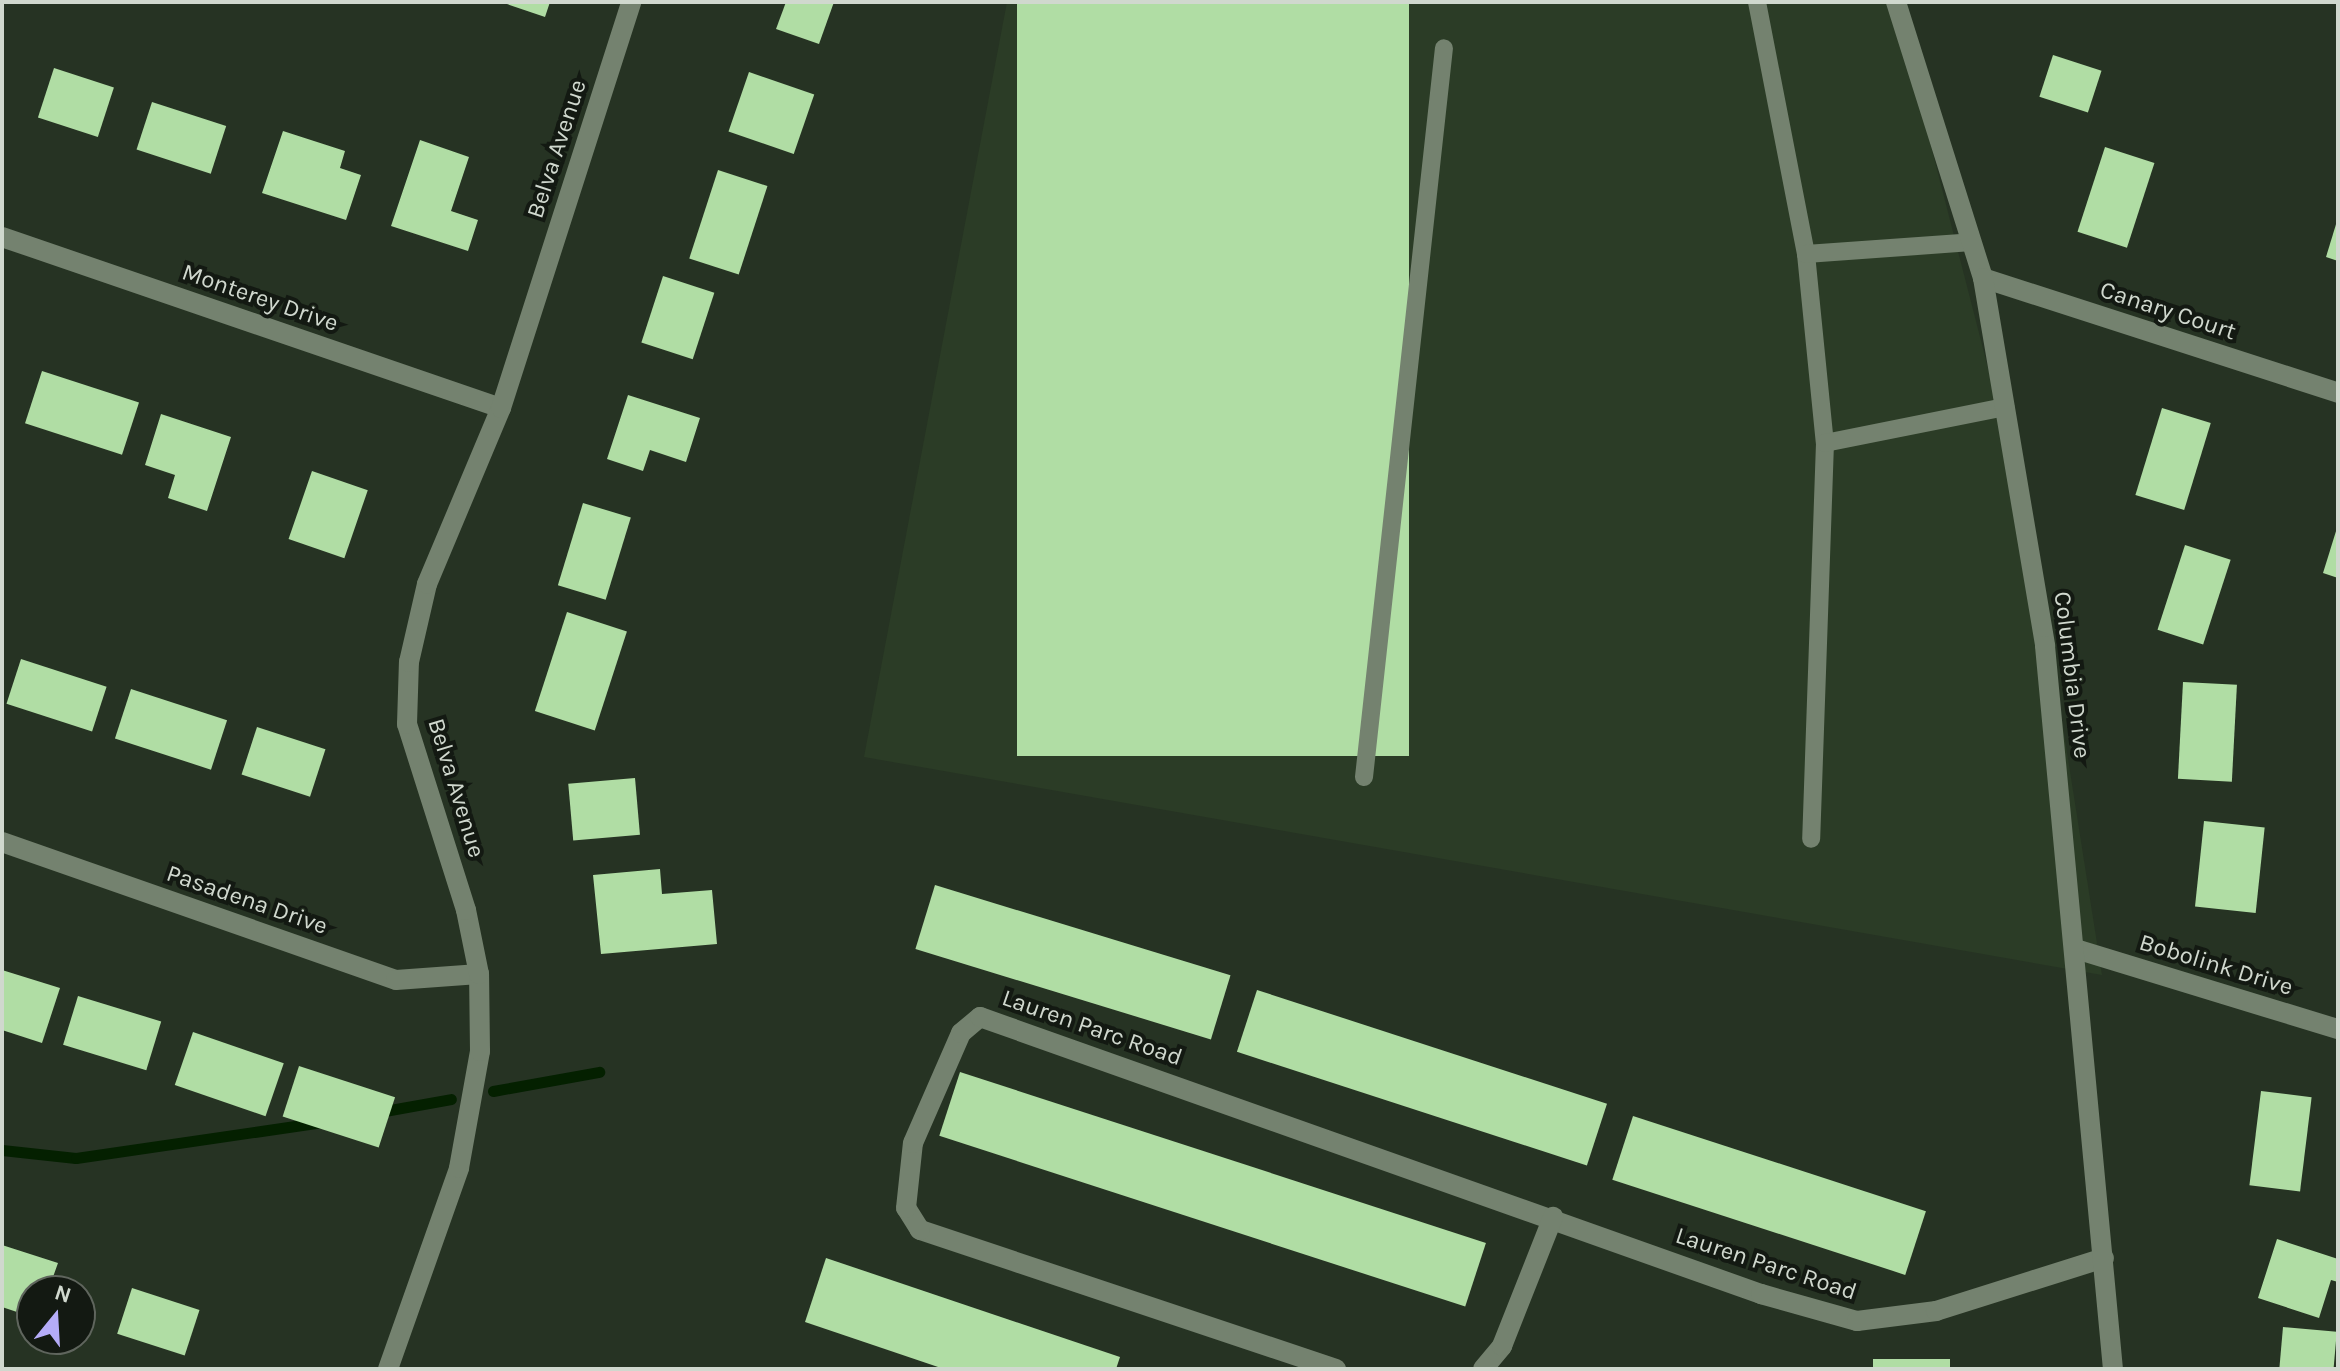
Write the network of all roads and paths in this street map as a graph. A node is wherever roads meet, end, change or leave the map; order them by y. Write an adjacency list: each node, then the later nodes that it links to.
1 (631, 2): 11 (street, Belva Avenue)
2 (1757, 2): 7 (lane)
3 (1896, 2): 6 (street, Columbia Drive)
4 (1444, 48): 13 (lane)
5 (2, 237): 11 (street, Monterey Drive)
6 (1972, 242): 7 (lane); 8 (street, Columbia Drive)
7 (1806, 254): 12 (lane)
8 (1983, 278): 9 (street, Canary Court); 10 (street, Columbia Drive)
9 (2338, 393)
10 (2005, 407): 12 (lane); 16 (street, Columbia Drive)
11 (501, 408): 17 (street, Belva Avenue)
12 (1825, 443): 14 (lane)
13 (1364, 777)
14 (1811, 839)
15 (2, 842): 17 (street, Pasadena Drive)
16 (2079, 950): 18 (street, Bobolink Drive); 20 (street, Columbia Drive)
17 (479, 974): 21 (street, Belva Avenue)
18 (2338, 1029)
19 (1553, 1217): 20 (street, Lauren Parc Road); 22 (street, Lauren Parc Road); 23 (street)
20 (2104, 1258): 24 (street, Columbia Drive)
21 (388, 1369)
22 (1336, 1369)
23 (1483, 1369)
24 (2113, 1369)

